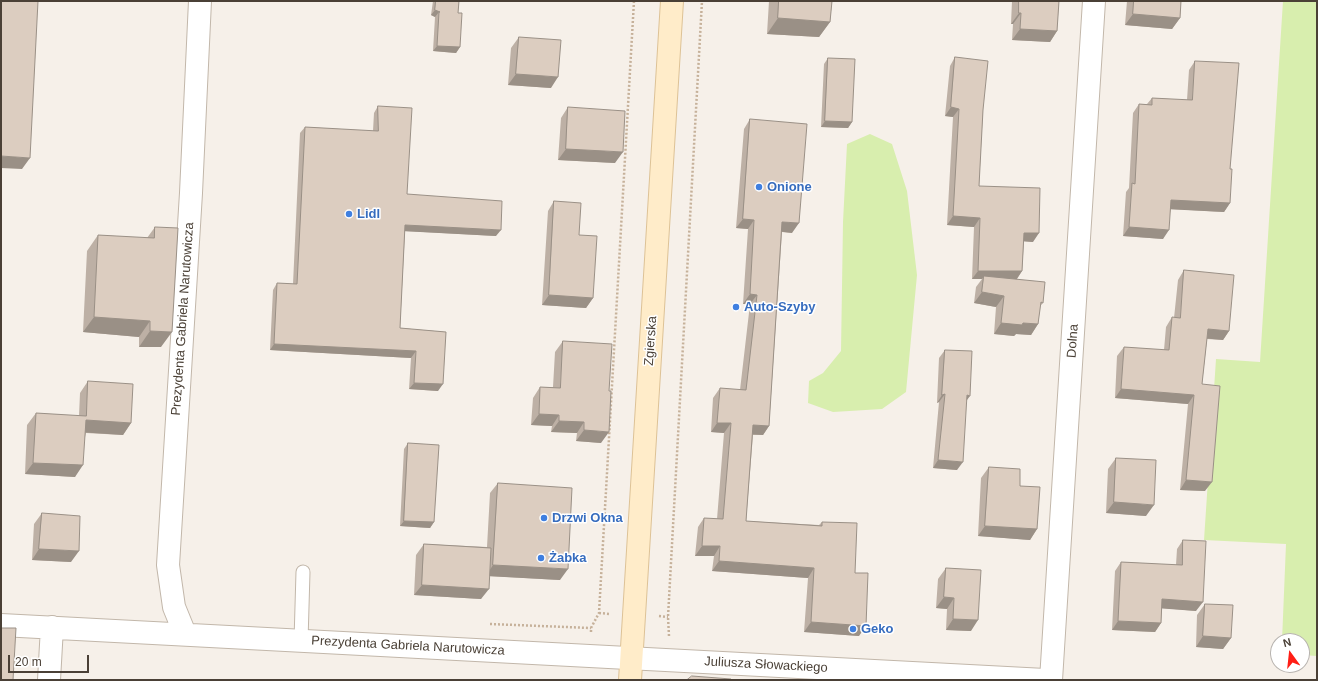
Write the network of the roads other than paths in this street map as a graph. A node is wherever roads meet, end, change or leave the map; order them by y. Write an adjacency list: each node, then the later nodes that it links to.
1 (200, 1): 7 (street, Prezydenta Gabriela Narutowicza)
2 (672, 1): 9 (main road, Zgierska)
3 (1094, 1): 13 (street, Dolna)
4 (303, 572): 8 (lane)
5 (1, 625): 6 (street, Prezydenta Gabriela Narutowicza)
6 (52, 627): 7 (street, Prezydenta Gabriela Narutowicza); 10 (street)
7 (186, 634): 8 (street, Prezydenta Gabriela Narutowicza)
8 (301, 641): 9 (street, Prezydenta Gabriela Narutowicza)
9 (631, 657): 11 (main road, Zgierska); 12 (street, Juliusza Słowackiego)
10 (49, 680)
11 (630, 680)
12 (1045, 680)
13 (1051, 680)

